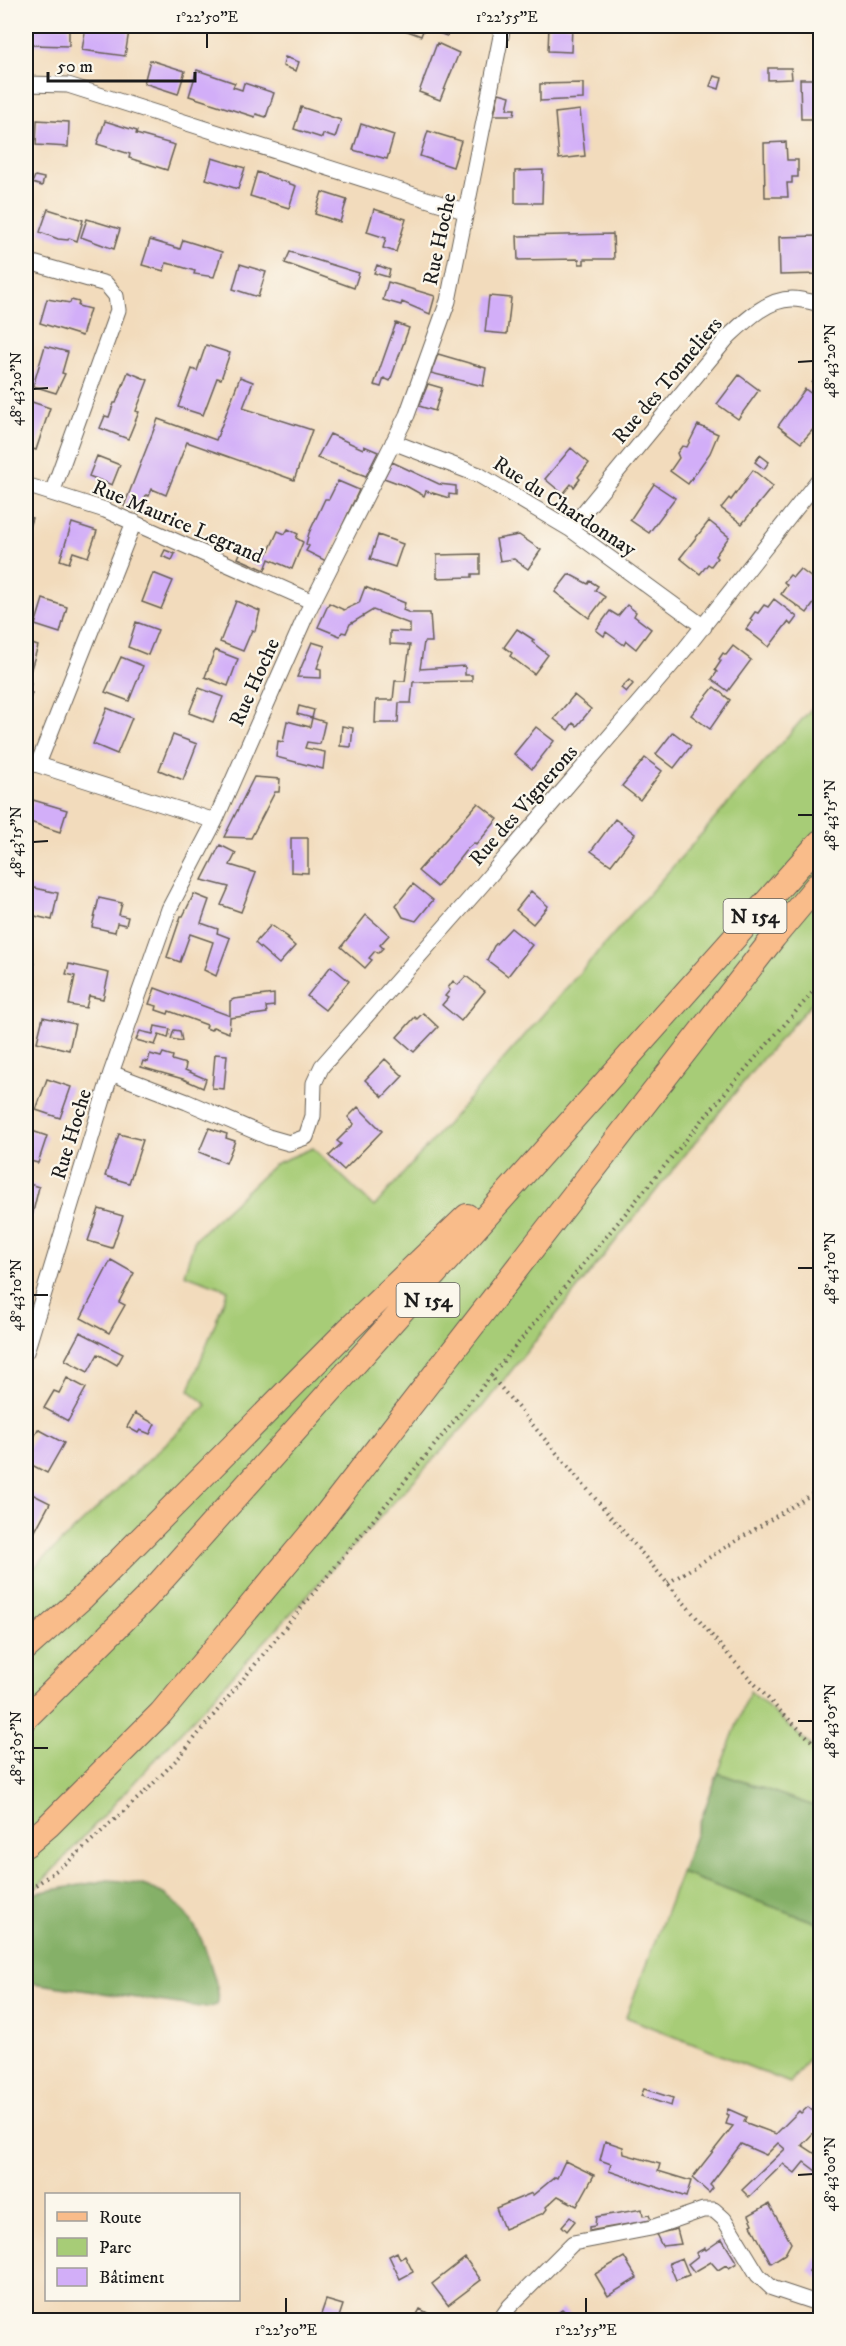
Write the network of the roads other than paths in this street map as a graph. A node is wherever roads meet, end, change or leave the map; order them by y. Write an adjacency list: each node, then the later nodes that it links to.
1 (504, 26): 3 (street, Rue Hoche)
2 (26, 84): 3 (street)
3 (467, 212): 6 (street, Rue Hoche)
4 (26, 261): 9 (street)
5 (820, 304): 11 (street, Rue des Tonneliers)
6 (393, 442): 11 (street, Rue du Chardonnay); 12 (street, Rue Hoche)
7 (820, 478): 13 (street, Rue des Vignerons)
8 (26, 485): 9 (street, Rue Maurice Legrand)
9 (52, 493): 10 (street, Rue Maurice Legrand)
10 (134, 522): 12 (street, Rue Maurice Legrand); 14 (street)
11 (570, 529): 13 (street, Rue du Chardonnay)
12 (313, 603): 15 (street, Rue Hoche)
13 (704, 627): 19 (street, Rue des Vignerons)
14 (32, 762): 15 (street)
15 (215, 821): 19 (street, Rue Hoche)
16 (820, 842): 20 (main road, N 154)
17 (820, 858): 24 (main road, N 154)
18 (820, 882): 25 (main road)
19 (111, 1072): 21 (street, Rue Hoche)
20 (570, 1124): 22 (main road); 23 (main road, N 154)
21 (26, 1352)
22 (26, 1648)
23 (26, 1718)
24 (26, 1732)
25 (26, 1845)
26 (820, 2304): 27 (street)
27 (500, 2320)

